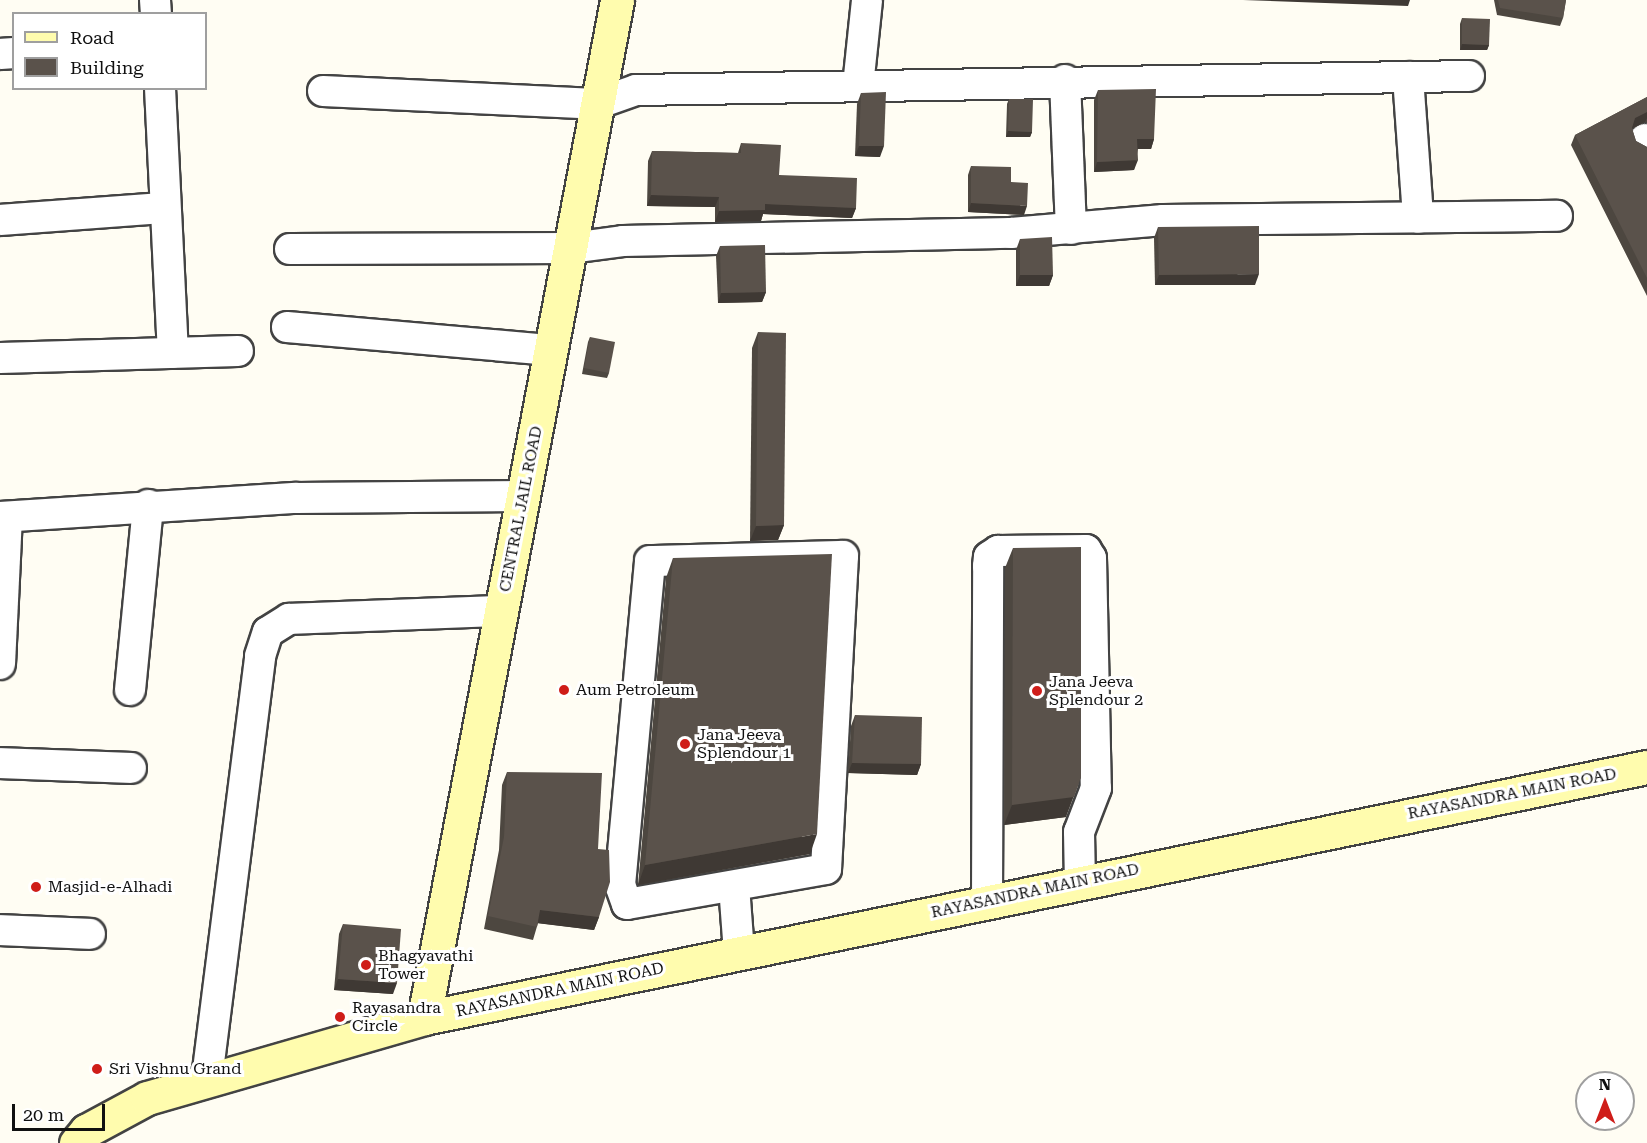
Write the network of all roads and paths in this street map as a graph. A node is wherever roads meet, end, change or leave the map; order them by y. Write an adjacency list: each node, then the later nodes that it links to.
1 (617, 0): 9 (main road, CENTRAL JAIL ROAD)
2 (867, 0): 6 (street)
3 (1469, 76): 4 (street)
4 (1408, 77): 5 (street); 12 (street)
5 (1065, 80): 6 (street); 14 (street)
6 (858, 86): 9 (street)
7 (160, 90): 10 (street)
8 (323, 91): 9 (street)
9 (596, 104): 15 (main road, CENTRAL JAIL ROAD)
10 (165, 208): 13 (street); 20 (street)
11 (1557, 216): 12 (street)
12 (1418, 218): 14 (street)
13 (0, 220)
14 (1071, 229): 15 (street)
15 (571, 248): 16 (street); 18 (main road, CENTRAL JAIL ROAD)
16 (290, 249)
17 (287, 327): 18 (street)
18 (551, 350): 22 (main road, CENTRAL JAIL ROAD)
19 (238, 351): 20 (street)
20 (173, 353): 21 (street)
21 (0, 358)
22 (524, 496): 23 (street); 25 (main road, CENTRAL JAIL ROAD)
23 (148, 505): 24 (street); 27 (street)
24 (3, 517): 26 (street)
25 (502, 611): 37 (main road, CENTRAL JAIL ROAD); 38 (street)
26 (0, 664)
27 (130, 690)
28 (0, 764): 30 (street)
29 (1647, 767): 31 (main road, RAYASANDRA MAIN ROAD)
30 (131, 768)
31 (1080, 882): 33 (main road, RAYASANDRA MAIN ROAD); 33 (street)
32 (734, 886): 32 (street); 36 (street)
33 (987, 901): 36 (main road, RAYASANDRA MAIN ROAD)
34 (0, 930): 35 (street)
35 (90, 934)
36 (739, 953): 37 (main road, RAYASANDRA MAIN ROAD)
37 (424, 1018): 38 (main road, RAYASANDRA MAIN ROAD)
38 (207, 1078): 39 (main road, RAYASANDRA MAIN ROAD)
39 (76, 1143)

